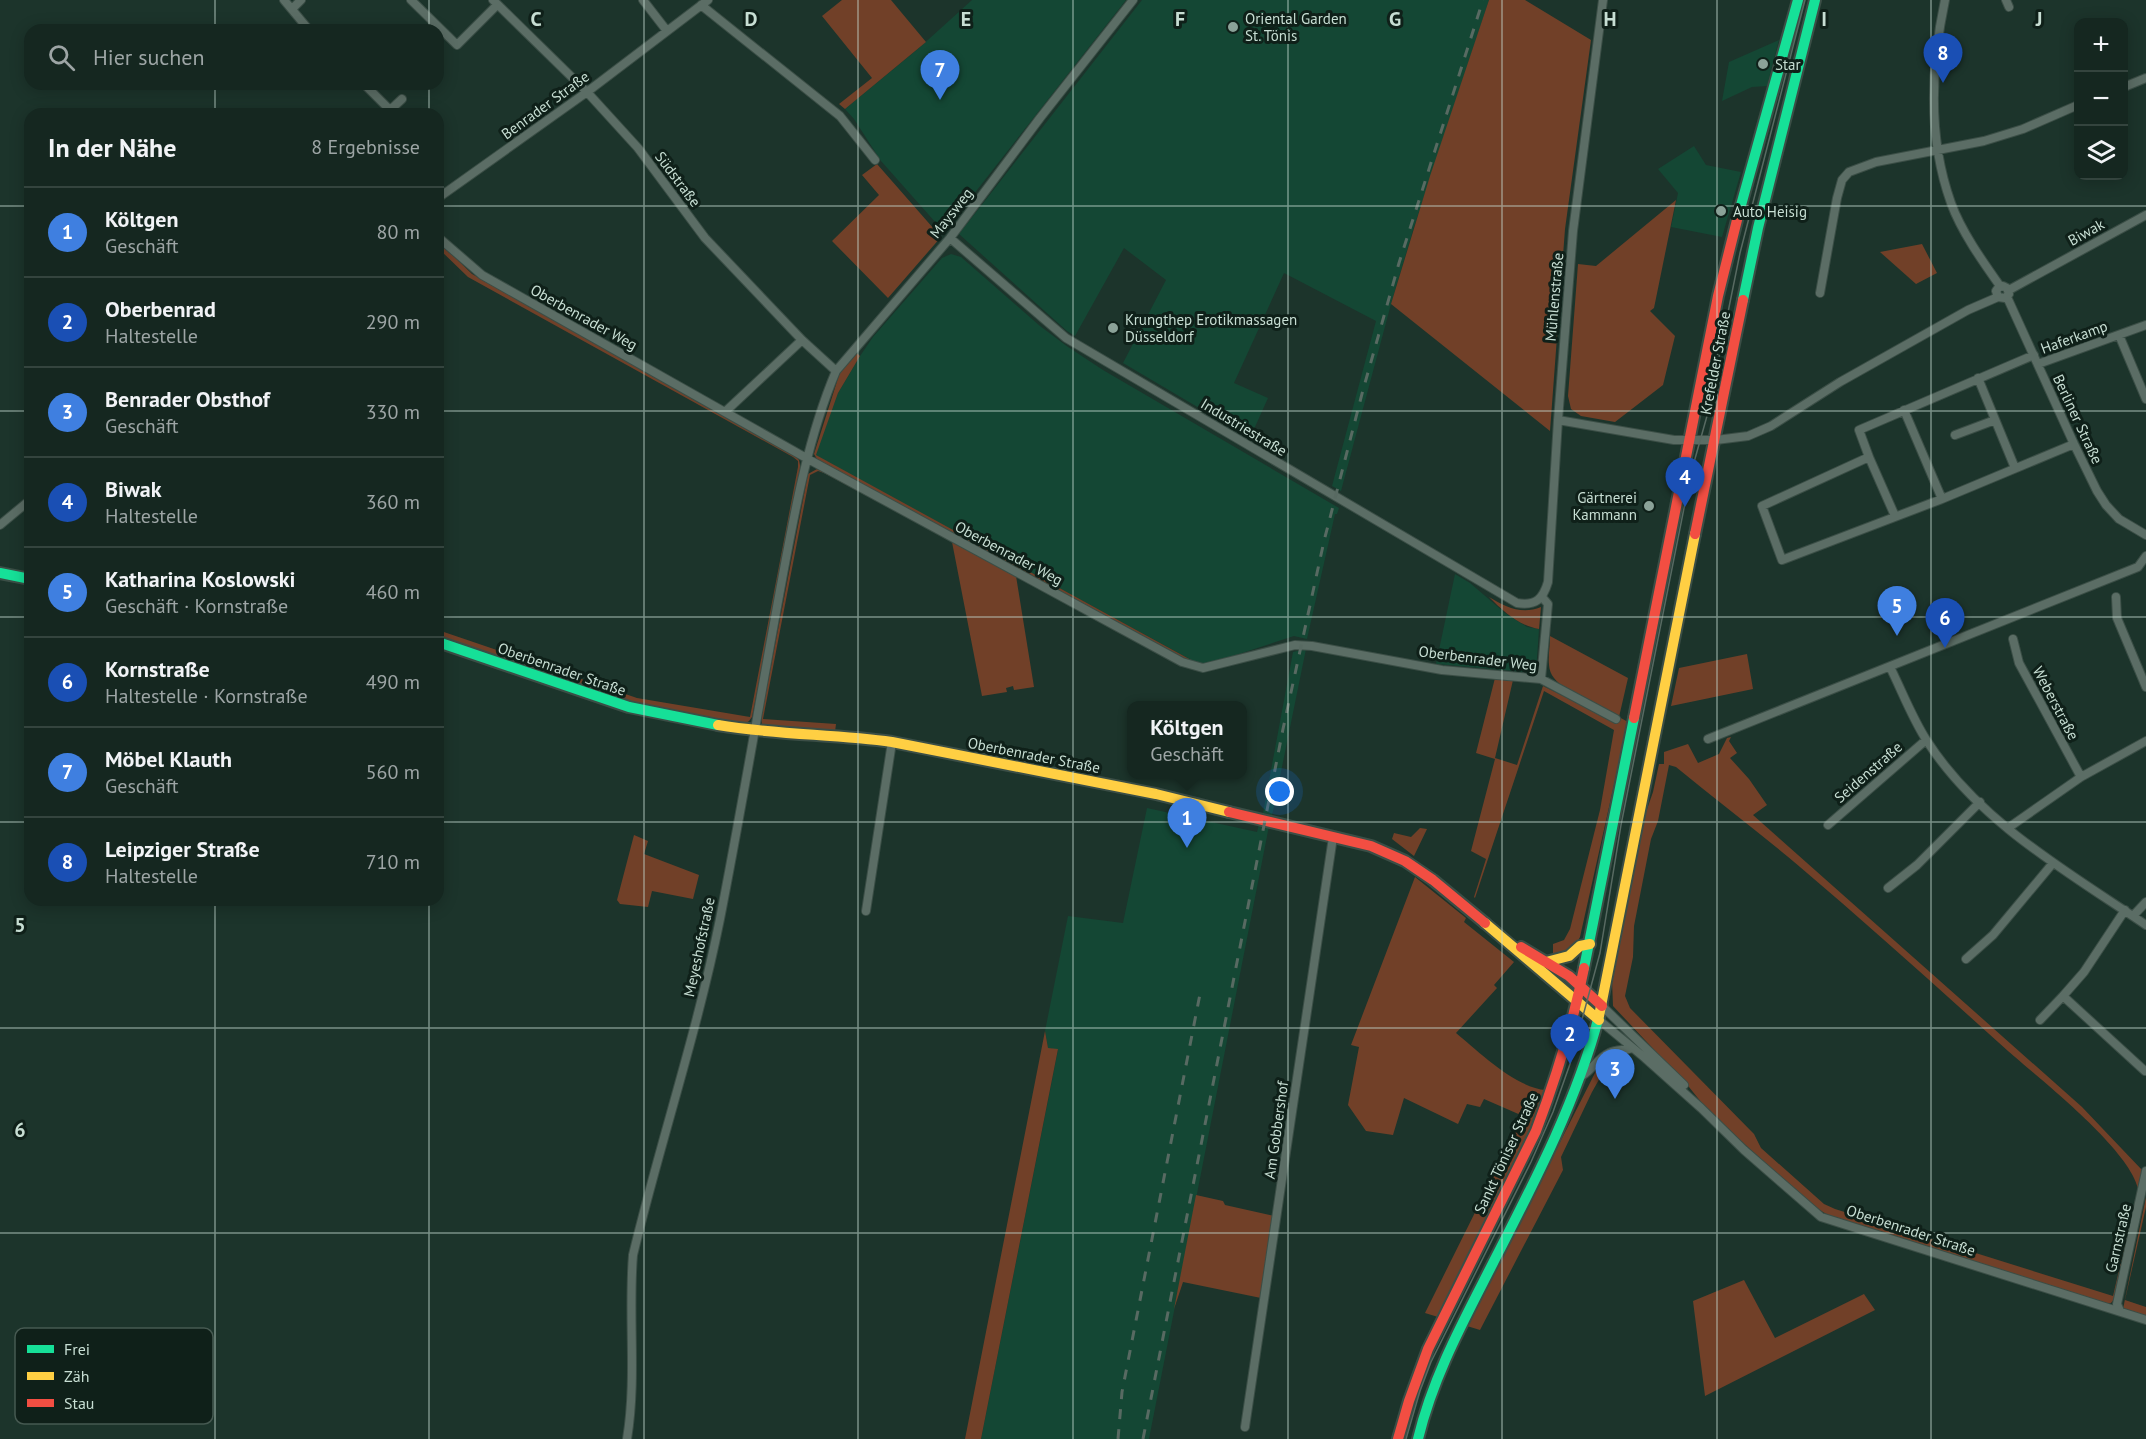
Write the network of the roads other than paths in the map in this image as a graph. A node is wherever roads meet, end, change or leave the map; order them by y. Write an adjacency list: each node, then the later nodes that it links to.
1 (284, 0): 12 (street)
2 (301, 0): 12 (street)
3 (411, 0): 14 (street, Südstraße)
4 (643, 0): 15 (street)
5 (1133, 0): 29 (street, Maysweg)
6 (1604, 0): 45 (street, Mühlenstraße)
7 (1798, 0): 48 (main road, Krefelder Straße)
8 (1815, 0): 49 (main road, Krefelder Straße)
9 (1945, 0): 25 (street)
10 (495, 2): 16 (street, Südstraße); 20 (street, Südstraße)
11 (705, 2): 15 (street, Benrader Straße); 26 (street, Benrader Straße)
12 (293, 8): 13 (street)
13 (303, 24)
14 (436, 24)
15 (667, 31): 20 (street, Benrader Straße)
16 (444, 32)
17 (2146, 78): 18 (street)
18 (2128, 85)
19 (369, 90): 23 (street)
20 (587, 92): 27 (street, Benrader Straße); 37 (street, Südstraße)
21 (402, 99): 24 (street)
22 (2074, 107): 25 (street)
23 (385, 108)
24 (392, 108)
25 (1937, 150): 31 (street); 32 (street)
26 (875, 160)
27 (444, 194)
28 (2146, 215): 33 (street, Biwak)
29 (950, 238): 40 (street, Maysweg); 62 (street, Industriestraße)
30 (444, 242): 43 (street, Oberbenrader Weg)
31 (2000, 286): 33 (street); 34 (street)
32 (1820, 293)
33 (2008, 293): 34 (street); 38 (street, Berliner Straße)
34 (1998, 297): 49 (street)
35 (2146, 325): 36 (street, Haferkamp)
36 (2119, 335): 39 (street, Haferkamp); 42 (street, Haferkamp)
37 (802, 340): 40 (street, Südstraße); 43 (street)
38 (2034, 355): 39 (street, Berliner Straße); 41 (street)
39 (2038, 364): 50 (street, Berliner Straße)
40 (836, 371): 51 (street, Maysweg)
41 (1978, 378): 44 (street); 46 (street)
42 (2146, 399)
43 (728, 410): 51 (street, Oberbenrader Weg)
44 (1904, 410): 52 (street); 54 (street)
45 (1558, 420): 48 (street); 62 (street, Mühlenstraße)
46 (1995, 420): 47 (street); 53 (street)
47 (1955, 435)
48 (1689, 440): 49 (street); 70 (main road, Krefelder Straße)
49 (1716, 440): 95 (main road, Krefelder Straße)
50 (2074, 444): 53 (street); 58 (street, Berliner Straße)
51 (809, 455): 67 (street, Oberbenrader Weg); 71 (street, Meyeshofstraße)
52 (1869, 457): 56 (street); 56 (street)
53 (2015, 468): 54 (street)
54 (1942, 498): 56 (street)
55 (24, 505): 57 (street)
56 (1895, 516)
57 (0, 525)
58 (2146, 535)
59 (2146, 556): 66 (street)
60 (0, 573): 61 (main road)
61 (24, 578)
62 (1542, 597): 67 (street)
63 (2116, 597): 68 (street)
64 (2013, 639): 76 (street, Weberstraße)
65 (444, 644): 71 (main road, Oberbenrader Straße)
66 (1890, 667): 72 (street); 73 (street)
67 (1541, 680): 69 (street, Oberbenrader Weg)
68 (2146, 687)
69 (1616, 719)
70 (1633, 725): 89 (main road, Sankt Töniser Straße)
71 (754, 731): 75 (main road, Oberbenrader Straße); 106 (street, Meyeshofstraße)
72 (1708, 739)
73 (1926, 740): 77 (street); 78 (street, Seidenstraße)
74 (2146, 741): 76 (street)
75 (892, 742): 80 (main road, Oberbenrader Straße); 85 (street)
76 (2081, 777): 79 (street)
77 (1980, 802): 79 (street); 82 (street)
78 (1828, 825)
79 (2008, 828): 81 (street)
80 (1334, 837): 88 (main road, Oberbenrader Straße); 105 (street, Am Gobbershof)
81 (2053, 863): 84 (street); 90 (street)
82 (1888, 888)
83 (2146, 902): 86 (street)
84 (2125, 910): 86 (street); 93 (street)
85 (866, 911)
86 (2133, 916): 87 (street)
87 (2146, 925)
88 (1497, 932): 91 (main road, Oberbenrader Straße); 94 (main road, Oberbenrader Straße)
89 (1590, 944): 91 (main road); 92 (main road, Sankt Töniser Straße)
90 (1966, 959)
91 (1546, 962): 92 (main road, Oberbenrader Straße)
92 (1582, 986): 94 (main road, Sankt Töniser Straße); 95 (main road, Oberbenrader Straße)
93 (2063, 996): 97 (street); 99 (street)
94 (1578, 1001): 96 (main road, Oberbenrader Straße); 107 (main road, Sankt Töniser Straße)
95 (1602, 1006): 96 (main road); 101 (street, Oberbenrader Straße)
96 (1599, 1020): 98 (street, Oberbenrader Straße); 100 (main road)
97 (2040, 1020)
98 (1632, 1048): 100 (street); 101 (street, Oberbenrader Straße)
99 (2145, 1071)
100 (1583, 1074): 108 (main road)
101 (1701, 1108): 103 (street, Oberbenrader Straße)
102 (2146, 1171): 103 (street, Garnstraße)
103 (2120, 1311): 104 (street, Oberbenrader Straße)
104 (2146, 1320)
105 (1245, 1427)
106 (627, 1439)
107 (1398, 1439)
108 (1418, 1439)

